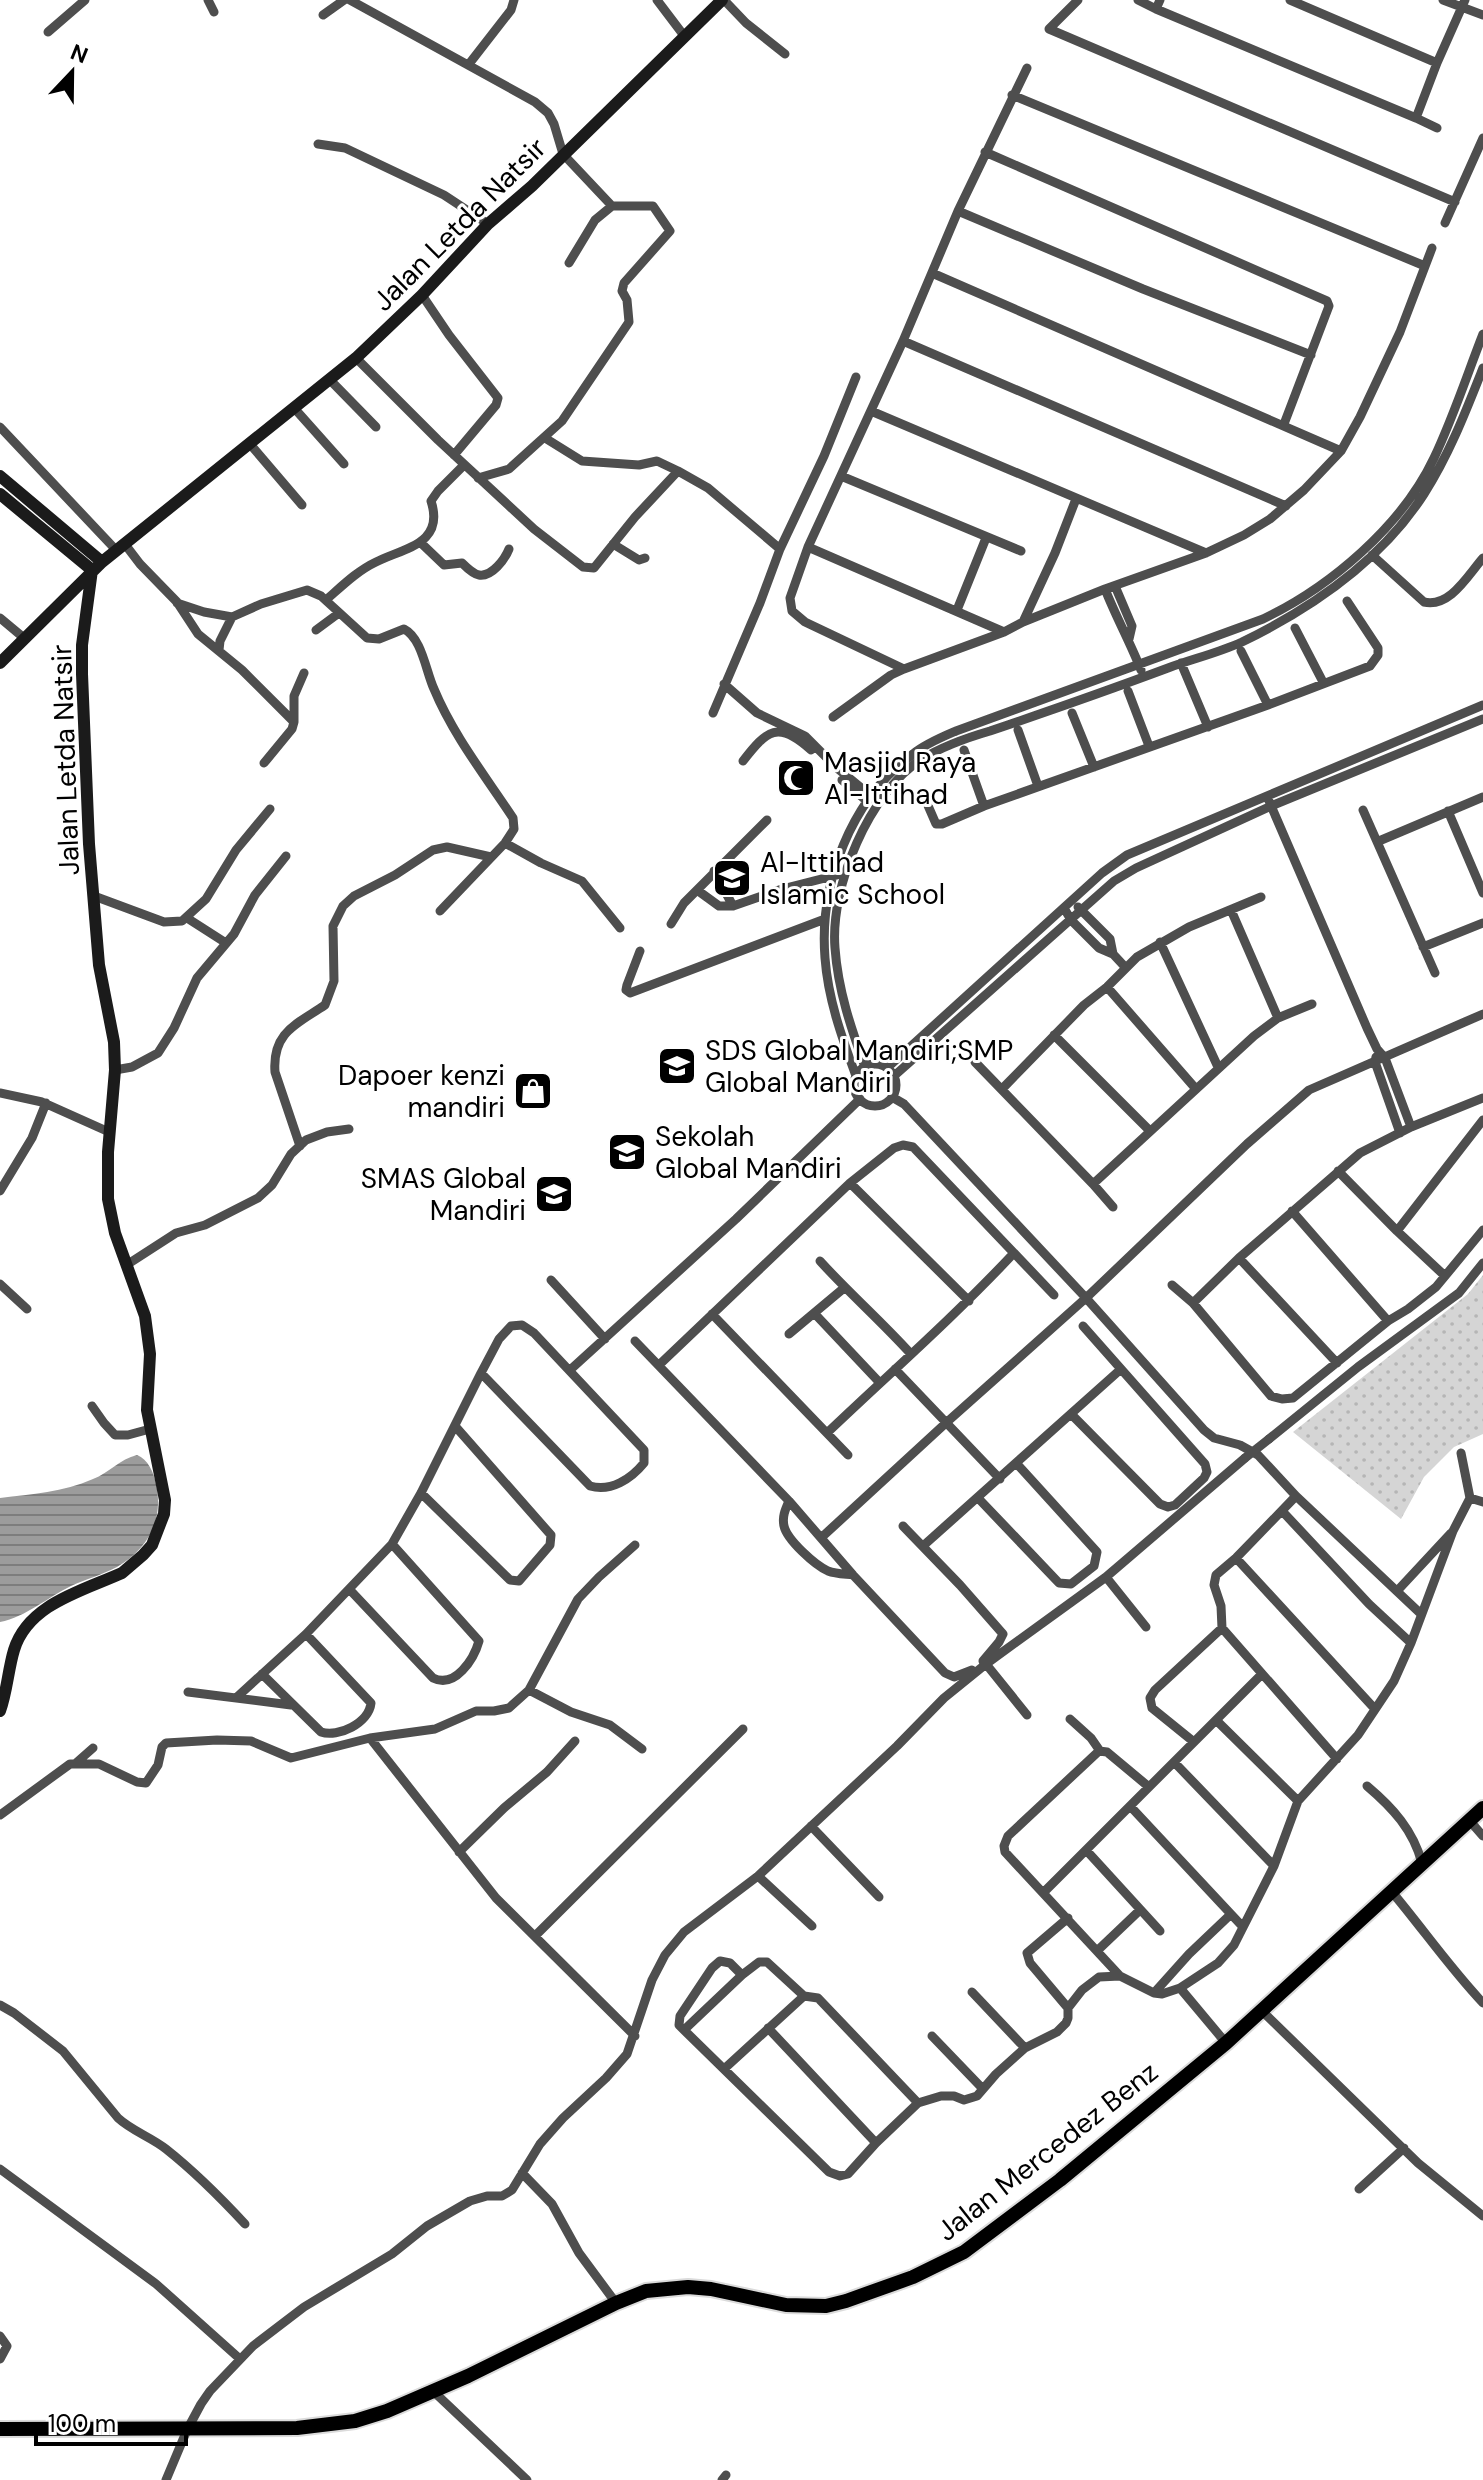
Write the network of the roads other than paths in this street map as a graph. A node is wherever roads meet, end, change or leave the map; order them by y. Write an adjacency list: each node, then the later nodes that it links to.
1 (85, 0): 16 (street)
2 (208, 0): 13 (street)
3 (347, 0): 14 (street); 20 (street)
4 (514, 0): 20 (street)
5 (657, 0): 17 (street)
6 (723, 0): 17 (street, Jalan Letda Natsir); 18 (street)
7 (1078, 0): 29 (street)
8 (1138, 0): 11 (street)
9 (1290, 0): 19 (street)
10 (1443, 0): 12 (street)
11 (1158, 4): 23 (street)
12 (1463, 4): 15 (street); 19 (street)
13 (214, 12)
14 (323, 15)
15 (1483, 15)
16 (48, 32)
17 (685, 37): 28 (street, Jalan Letda Natsir)
18 (785, 54)
19 (1437, 63): 23 (street)
20 (469, 64): 28 (street)
21 (1027, 68): 22 (street)
22 (1012, 95): 27 (street); 36 (street)
23 (1416, 118): 24 (street)
24 (1437, 128)
25 (1483, 138): 29 (street)
26 (318, 144): 33 (street)
27 (985, 152): 31 (street); 41 (street)
28 (563, 154): 30 (street); 33 (street, Jalan Letda Natsir)
29 (1455, 202): 32 (street)
30 (612, 206): 35 (street); 51 (street)
31 (958, 211): 37 (street); 41 (street)
32 (1445, 223)
33 (488, 224): 38 (street, Jalan Letda Natsir)
34 (1432, 248): 36 (street)
35 (569, 263)
36 (1425, 266): 53 (street)
37 (932, 273): 40 (street); 48 (street)
38 (422, 295): 42 (street, Jalan Letda Natsir); 54 (street)
39 (1483, 334): 95 (street)
40 (903, 341): 47 (street); 64 (street)
41 (1311, 355): 48 (street)
42 (356, 358): 45 (street, Jalan Letda Natsir); 54 (street)
43 (1483, 368): 74 (street)
44 (856, 377): 71 (street)
45 (330, 380): 46 (street, Jalan Letda Natsir); 50 (street)
46 (295, 409): 52 (street, Jalan Letda Natsir); 55 (street)
47 (871, 411): 59 (street); 62 (street)
48 (1284, 424): 53 (street)
49 (0, 427): 68 (street)
50 (376, 427)
51 (545, 438): 57 (street); 60 (street)
52 (250, 444): 63 (street); 68 (street, Jalan Letda Natsir)
53 (1341, 451): 64 (street)
54 (454, 455): 56 (street)
55 (344, 464)
56 (464, 465): 60 (street); 66 (street)
57 (678, 471): 67 (street); 71 (street)
58 (0, 476): 77 (street)
59 (841, 476): 65 (street); 69 (street)
60 (478, 478): 67 (street)
61 (0, 494): 77 (street)
62 (1076, 499): 73 (street); 86 (street)
63 (302, 505)
64 (1286, 506): 73 (street)
65 (986, 538): 72 (street); 82 (street)
66 (421, 543): 70 (street); 79 (street)
67 (613, 544): 75 (street)
68 (120, 546): 77 (street, Jalan Letda Natsir); 81 (street)
69 (808, 547): 82 (street); 96 (street)
70 (509, 549)
71 (780, 549): 100 (street)
72 (1021, 551)
73 (1206, 553): 78 (street)
74 (1372, 555): 76 (street); 94 (street)
75 (645, 558)
76 (1483, 558)
77 (97, 566): 90 (street); 136 (street, Jalan Letda Natsir)
78 (1110, 588): 86 (street); 95 (street)
79 (326, 600): 83 (street); 84 (street)
80 (1347, 601): 99 (street)
81 (177, 602): 84 (street); 91 (street)
82 (957, 610): 89 (street)
83 (339, 613): 88 (street); 128 (street)
84 (232, 617): 91 (street)
85 (0, 618): 90 (street)
86 (1023, 622): 89 (street)
87 (1295, 628): 99 (street)
88 (316, 630)
89 (1004, 632): 96 (street)
90 (24, 638): 93 (street)
91 (219, 650): 108 (street)
92 (1241, 651): 102 (street)
93 (0, 663)
94 (1181, 663): 98 (street); 109 (street)
95 (1139, 666): 98 (street); 119 (street)
96 (904, 669): 106 (street)
97 (304, 673): 108 (street)
98 (1144, 677): 132 (street)
99 (1323, 682): 102 (street)
100 (724, 684): 104 (street); 119 (street)
101 (1128, 691): 111 (street)
102 (1268, 705): 109 (street)
103 (1483, 705): 117 (street)
104 (713, 713)
105 (1072, 713): 115 (street)
106 (833, 717)
107 (1483, 719): 122 (street)
108 (294, 722): 114 (street)
109 (1208, 727): 111 (street)
110 (1018, 730): 116 (street)
111 (1149, 746): 115 (street)
112 (964, 750): 121 (street)
113 (743, 761): 119 (street)
114 (264, 763)
115 (1094, 767): 116 (street)
116 (1038, 786): 121 (street)
117 (1267, 795): 122 (street); 138 (street)
118 (1483, 797): 125 (street)
119 (869, 798): 133 (street)
120 (926, 801): 121 (street)
121 (984, 806)
122 (1271, 806): 143 (street); 162 (street)
123 (270, 809): 144 (street)
124 (1363, 810): 127 (street)
125 (1448, 811): 127 (street); 135 (street)
126 (767, 820): 131 (street)
127 (1379, 841): 152 (street)
128 (505, 843): 130 (street); 149 (street)
129 (286, 856): 151 (street)
130 (491, 857): 142 (street); 182 (street)
131 (714, 871): 134 (street); 139 (street)
132 (845, 874): 133 (street); 164 (street)
133 (834, 876): 139 (street); 145 (street)
134 (697, 890): 139 (street); 148 (street)
135 (1483, 893)
136 (94, 896): 144 (street); 166 (street, Jalan Letda Natsir)
137 (1261, 897): 141 (street)
138 (1072, 901): 140 (street); 143 (street)
139 (733, 906)
140 (1064, 908): 146 (street); 167 (street)
141 (1231, 910): 150 (street); 160 (street)
142 (440, 911)
143 (1082, 911): 146 (street); 154 (street)
144 (187, 918): 151 (street)
145 (825, 919): 153 (street); 168 (street)
146 (1071, 920): 154 (street); 167 (street)
147 (1483, 923): 152 (street)
148 (671, 924)
149 (620, 928)
150 (1160, 942): 155 (street); 165 (street)
151 (226, 943): 166 (street)
152 (1423, 947): 156 (street)
153 (640, 951)
154 (1113, 954): 155 (street)
155 (1126, 968): 157 (street)
156 (1435, 973)
157 (1107, 987): 161 (street); 170 (street)
158 (1312, 1004): 160 (street)
159 (1483, 1014): 162 (street)
160 (1278, 1018): 165 (street)
161 (1054, 1035): 169 (street); 179 (street)
162 (1380, 1060): 177 (street); 181 (street); 202 (street)
163 (975, 1062): 169 (street)
164 (865, 1067): 167 (street); 168 (street)
165 (1218, 1067): 170 (street)
166 (115, 1070): 180 (street, Jalan Letda Natsir)
167 (890, 1072): 172 (street)
168 (856, 1076): 174 (street)
169 (1002, 1089): 185 (street)
170 (1196, 1089): 179 (street)
171 (0, 1093): 175 (street)
172 (892, 1097): 174 (street); 202 (street)
173 (1483, 1098): 177 (street)
174 (860, 1099): 211 (street)
175 (46, 1103): 180 (street); 186 (street)
176 (1483, 1120): 190 (street)
177 (1411, 1127): 181 (street)
178 (349, 1129): 182 (street)
179 (1149, 1130): 185 (street)
180 (109, 1132): 195 (street, Jalan Letda Natsir)
181 (1400, 1133): 183 (street)
182 (300, 1146): 195 (street)
183 (1338, 1171): 188 (street); 190 (street)
184 (850, 1183): 191 (street); 203 (street); 206 (street)
185 (1093, 1184): 187 (street)
186 (0, 1191)
187 (1113, 1207)
188 (1292, 1211): 192 (street); 208 (street)
189 (1483, 1230): 196 (street)
190 (1397, 1231): 196 (street)
191 (1013, 1254): 201 (street); 203 (street)
192 (1239, 1258): 204 (street); 214 (street)
193 (820, 1261): 200 (street)
194 (1483, 1263): 246 (street, bridge)
195 (128, 1264): 225 (street, Jalan Letda Natsir)
196 (1445, 1276): 208 (street)
197 (551, 1280): 211 (street)
198 (0, 1284): 205 (street)
199 (1172, 1285): 204 (street)
200 (844, 1288): 207 (street); 213 (street)
201 (1054, 1295)
202 (1086, 1298): 223 (street); 232 (street)
203 (969, 1301): 213 (street)
204 (1193, 1303): 214 (street)
205 (27, 1309)
206 (712, 1314): 215 (street); 226 (street)
207 (815, 1314): 210 (street); 220 (street)
208 (1388, 1321): 214 (street)
209 (1083, 1326): 217 (street)
210 (789, 1334)
211 (605, 1339): 218 (street)
212 (635, 1341): 215 (street)
213 (910, 1353): 216 (street)
214 (1337, 1363)
215 (659, 1365): 235 (street)
216 (895, 1369): 220 (street); 223 (street)
217 (1121, 1369): 222 (street); 222 (street)
218 (570, 1370): 219 (street); 219 (street)
219 (481, 1373): 224 (street)
220 (880, 1383): 226 (street)
221 (92, 1406): 225 (street)
222 (1071, 1414): 229 (street)
223 (947, 1422): 230 (street); 240 (street)
224 (455, 1426): 231 (street); 231 (street)
225 (150, 1429): 262 (street, Jalan Letda Natsir)
226 (827, 1433): 228 (street)
227 (1461, 1453): 234 (street)
228 (848, 1455)
229 (1017, 1464): 230 (street); 233 (street)
230 (1000, 1479): 233 (street)
231 (421, 1493): 241 (street)
232 (1296, 1496): 237 (street); 248 (street)
233 (978, 1498): 243 (street)
234 (1470, 1498): 236 (street); 239 (street)
235 (789, 1501): 240 (street); 245 (street)
236 (1483, 1502)
237 (1283, 1512): 244 (street); 253 (street)
238 (903, 1526): 243 (street)
239 (1453, 1531): 248 (street); 249 (street)
240 (822, 1537): 245 (street)
241 (392, 1544): 247 (street); 247 (street)
242 (635, 1545): 257 (street)
243 (923, 1546): 245 (street)
244 (1236, 1558): 251 (street); 261 (street)
245 (853, 1575)
246 (1106, 1577): 250 (street); 254 (street)
247 (350, 1590): 252 (street)
248 (1398, 1590): 249 (street)
249 (1421, 1614): 253 (street)
250 (1146, 1627)
251 (1222, 1628): 256 (street); 269 (street)
252 (306, 1634): 255 (street); 260 (street)
253 (1411, 1643): 261 (street)
254 (986, 1664): 263 (street); 283 (street)
255 (262, 1674): 259 (street); 260 (street)
256 (1262, 1674): 265 (street); 273 (street)
257 (529, 1690): 267 (street); 271 (street)
258 (188, 1692): 259 (street)
259 (237, 1697): 260 (street)
260 (291, 1705)
261 (1374, 1708): 273 (street)
262 (0, 1711)
263 (1027, 1715)
264 (1070, 1719): 272 (street)
265 (1216, 1720): 269 (street); 278 (street)
266 (743, 1729): 299 (street)
267 (370, 1738): 275 (street); 286 (street)
268 (575, 1741): 286 (street)
269 (1194, 1742): 274 (street)
270 (93, 1748): 275 (street)
271 (642, 1749)
272 (1100, 1751): 277 (street); 290 (street)
273 (1337, 1759): 278 (street)
274 (1174, 1762): 277 (street); 288 (street)
275 (76, 1763): 281 (street)
276 (1367, 1786): 287 (street)
277 (1149, 1787): 279 (street)
278 (1298, 1801): 288 (street)
279 (1130, 1806): 285 (street); 294 (street)
280 (1483, 1808): 282 (main road, Jalan Mercedez Benz)
281 (0, 1815)
282 (1469, 1820): 284 (street); 287 (main road, Jalan Mercedez Benz)
283 (811, 1826): 289 (street); 292 (street)
284 (1483, 1836)
285 (1086, 1850): 290 (street); 293 (street)
286 (459, 1852): 299 (street)
287 (1422, 1863): 291 (main road, Jalan Mercedez Benz)
288 (1274, 1866): 297 (street)
289 (758, 1876): 296 (street); 313 (street)
290 (1044, 1892): 295 (street)
291 (1392, 1892): 307 (street); 310 (main road, Jalan Mercedez Benz)
292 (879, 1897)
293 (1140, 1910): 298 (street); 300 (street)
294 (1230, 1915): 297 (street); 305 (street)
295 (1068, 1918): 300 (street); 309 (street)
296 (812, 1926)
297 (1243, 1927): 303 (street)
298 (1160, 1931)
299 (535, 1936): 313 (street)
300 (1098, 1950): 302 (street)
301 (742, 1975): 306 (street); 312 (street); 312 (street)
302 (1120, 1976): 305 (street); 309 (street)
303 (1180, 1988): 305 (street); 315 (street)
304 (972, 1992): 316 (street)
305 (1154, 1993)
306 (804, 1996): 311 (street); 319 (street)
307 (1483, 2003)
308 (0, 2005): 326 (street)
309 (1068, 2008): 316 (street)
310 (1262, 2011): 315 (main road, Jalan Mercedez Benz); 321 (street)
311 (768, 2028): 317 (street); 320 (street)
312 (684, 2030): 317 (street)
313 (635, 2036): 323 (street)
314 (932, 2036): 318 (street)
315 (1226, 2043): 327 (main road, Jalan Mercedez Benz)
316 (1025, 2048): 318 (street)
317 (724, 2069): 320 (street)
318 (982, 2088): 319 (street)
319 (918, 2103): 320 (street)
320 (876, 2143)
321 (1404, 2148): 324 (street); 325 (street)
322 (0, 2169): 330 (street)
323 (522, 2173): 327 (street); 330 (street)
324 (1359, 2189)
325 (1483, 2216)
326 (245, 2224)
327 (616, 2303): 331 (main road, Jalan Mercedez Benz)
328 (0, 2336): 329 (street)
329 (0, 2359)
330 (240, 2359): 333 (street)
331 (433, 2391): 333 (main road, Jalan Mercedez Benz); 335 (street)
332 (0, 2429): 333 (main road, Jalan Mercedez Benz)
333 (187, 2430): 334 (street)
334 (166, 2480)
335 (527, 2480)

